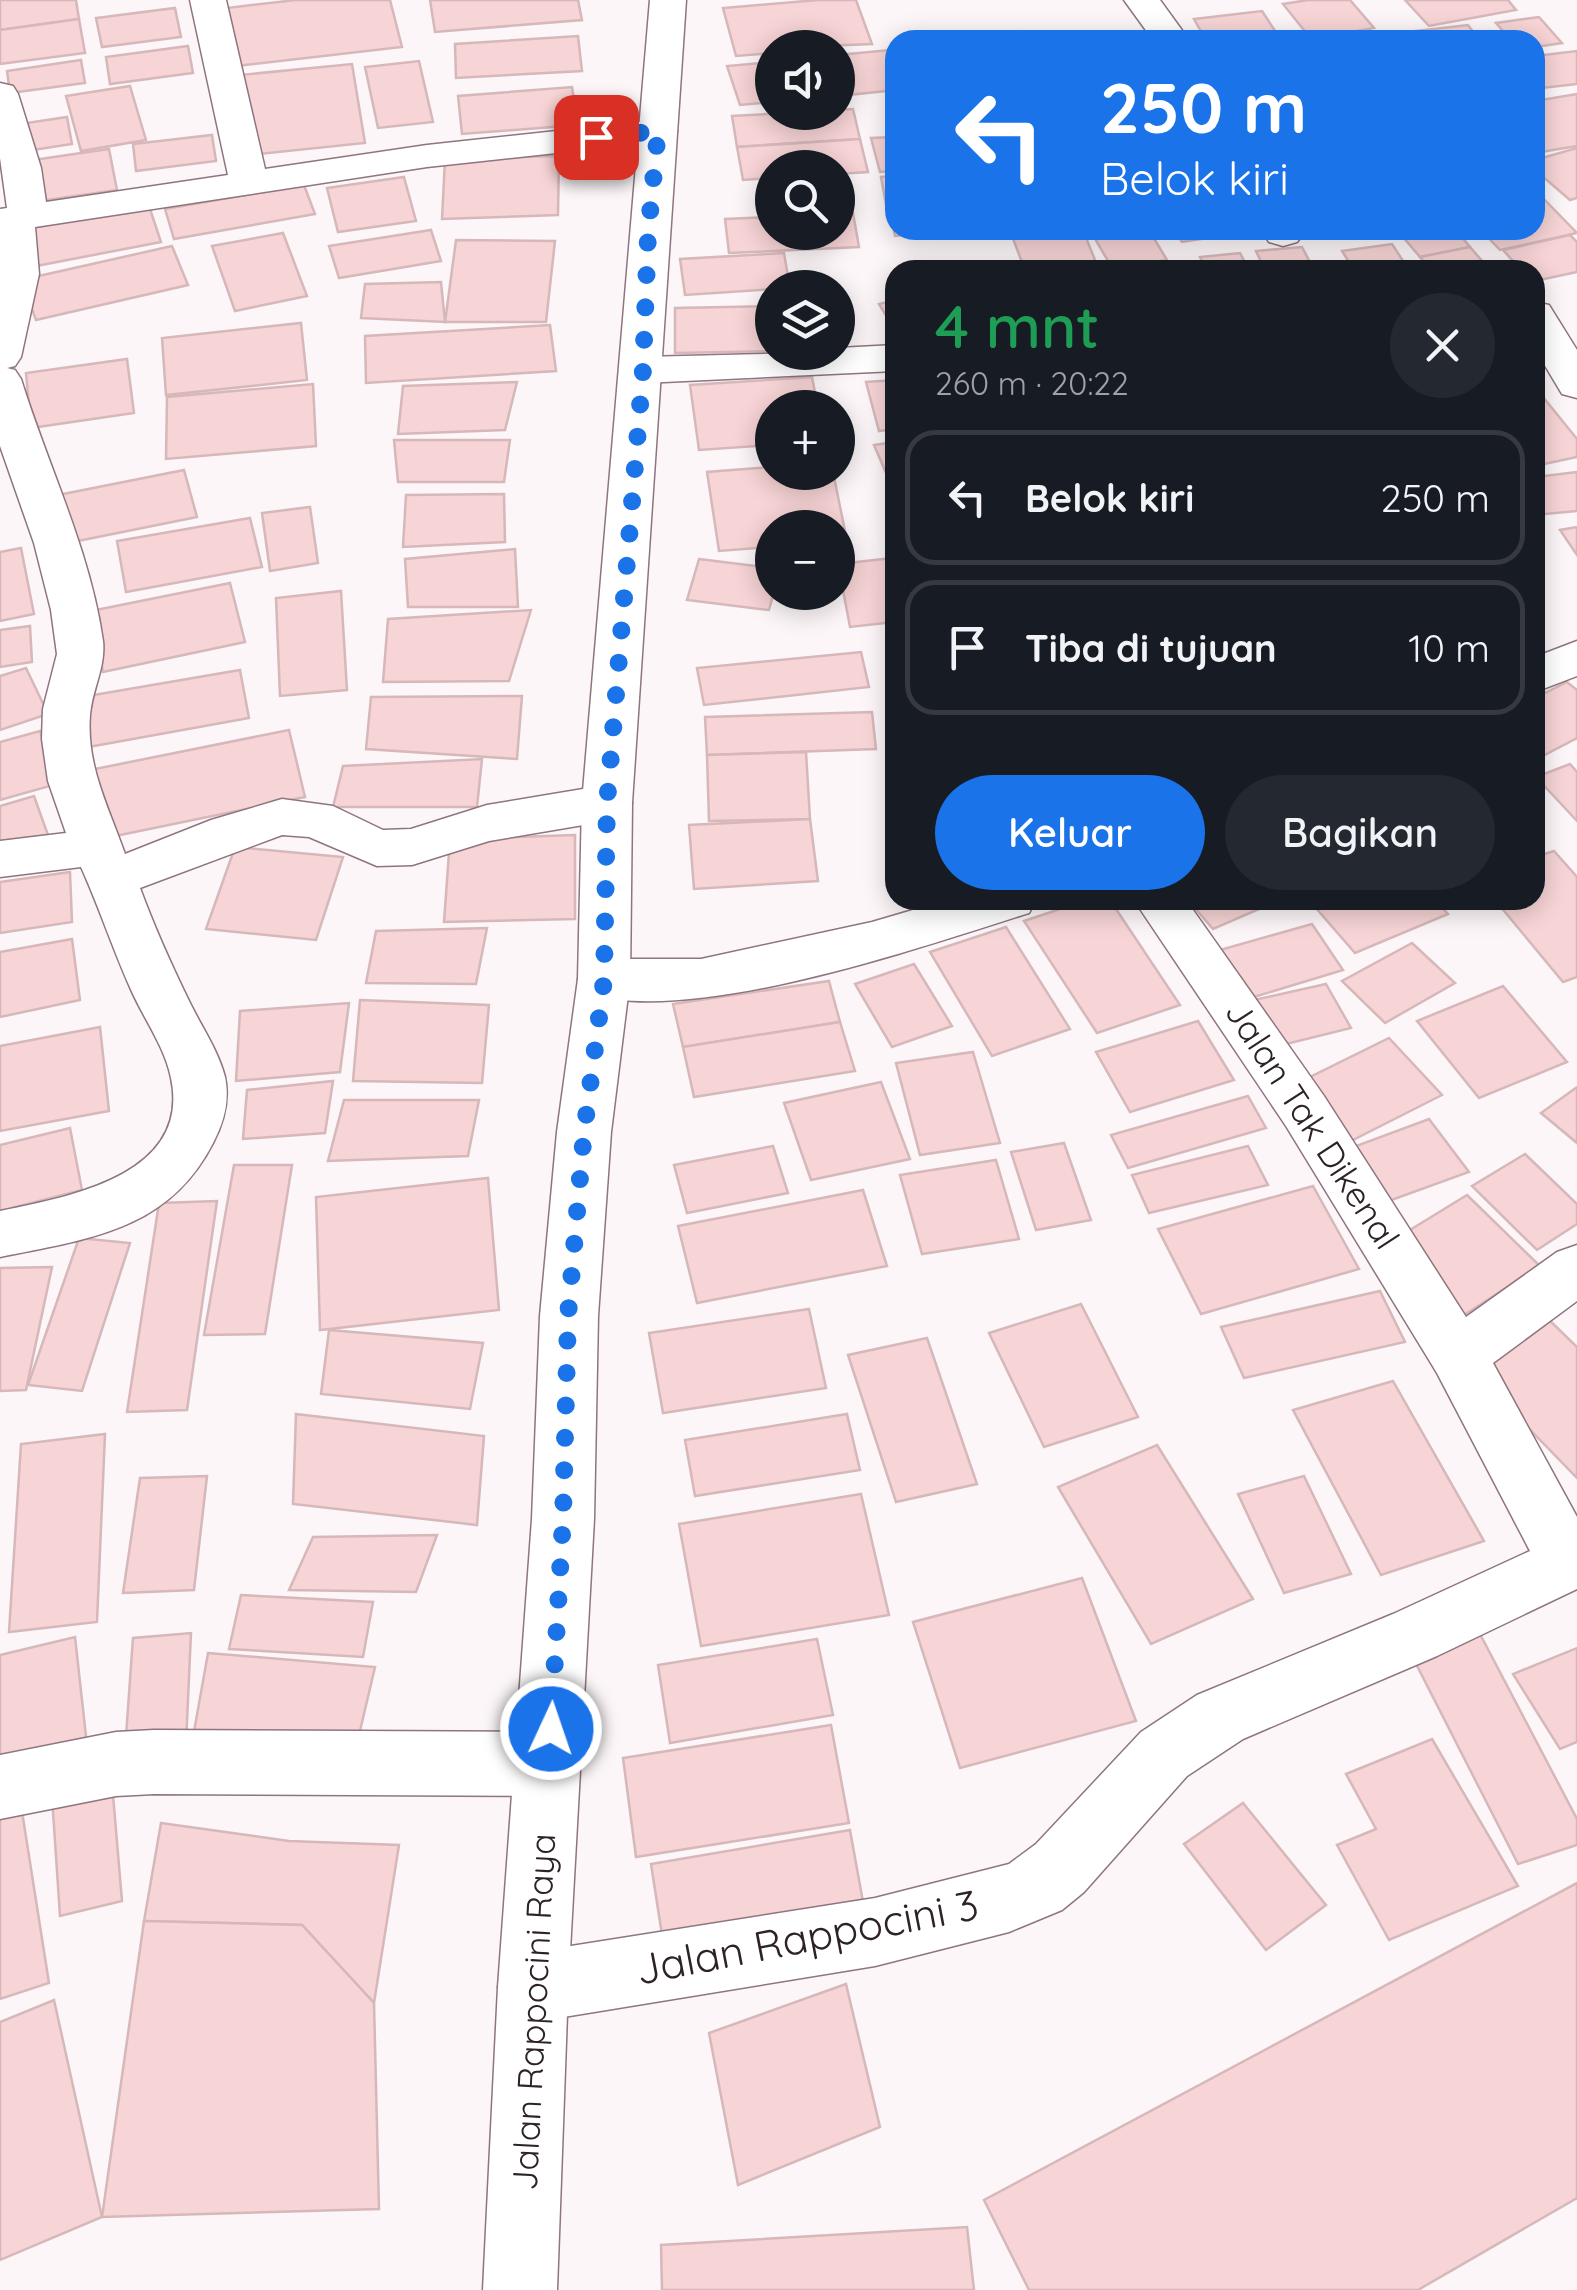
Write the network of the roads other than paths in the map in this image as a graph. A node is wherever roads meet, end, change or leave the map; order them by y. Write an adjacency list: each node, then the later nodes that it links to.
1 (208, 0): 7 (street)
2 (668, 0): 6 (street, Jalan Rappocini Raya)
3 (1142, 0): 4 (street)
4 (1164, 30)
5 (0, 94): 8 (street)
6 (658, 131): 7 (street); 12 (street, Jalan Rappocini Raya)
7 (248, 183): 8 (street)
8 (14, 219): 10 (street)
9 (1548, 306): 14 (street)
10 (0, 357)
11 (885, 358): 12 (street)
12 (643, 370): 17 (street, Jalan Rappocini Raya)
13 (0, 379): 19 (street)
14 (1577, 385)
15 (1577, 657): 16 (street)
16 (1545, 671)
17 (607, 803): 19 (street); 22 (street, Jalan Rappocini Raya)
18 (0, 859): 19 (street)
19 (105, 863): 23 (street)
20 (979, 910): 22 (street)
21 (1166, 910): 25 (street, Jalan Tak Dikenal)
22 (604, 980): 27 (street, Jalan Rappocini Raya)
23 (0, 1234)
24 (1577, 1269): 25 (street)
25 (1458, 1355): 26 (street, Jalan Tak Dikenal)
26 (1573, 1561): 29 (street, Jalan Rappocini 3)
27 (548, 1764): 28 (street); 29 (street, Jalan Rappocini Raya)
28 (0, 1787)
29 (533, 1987): 30 (street, Jalan Rappocini Raya)
30 (520, 2290)

